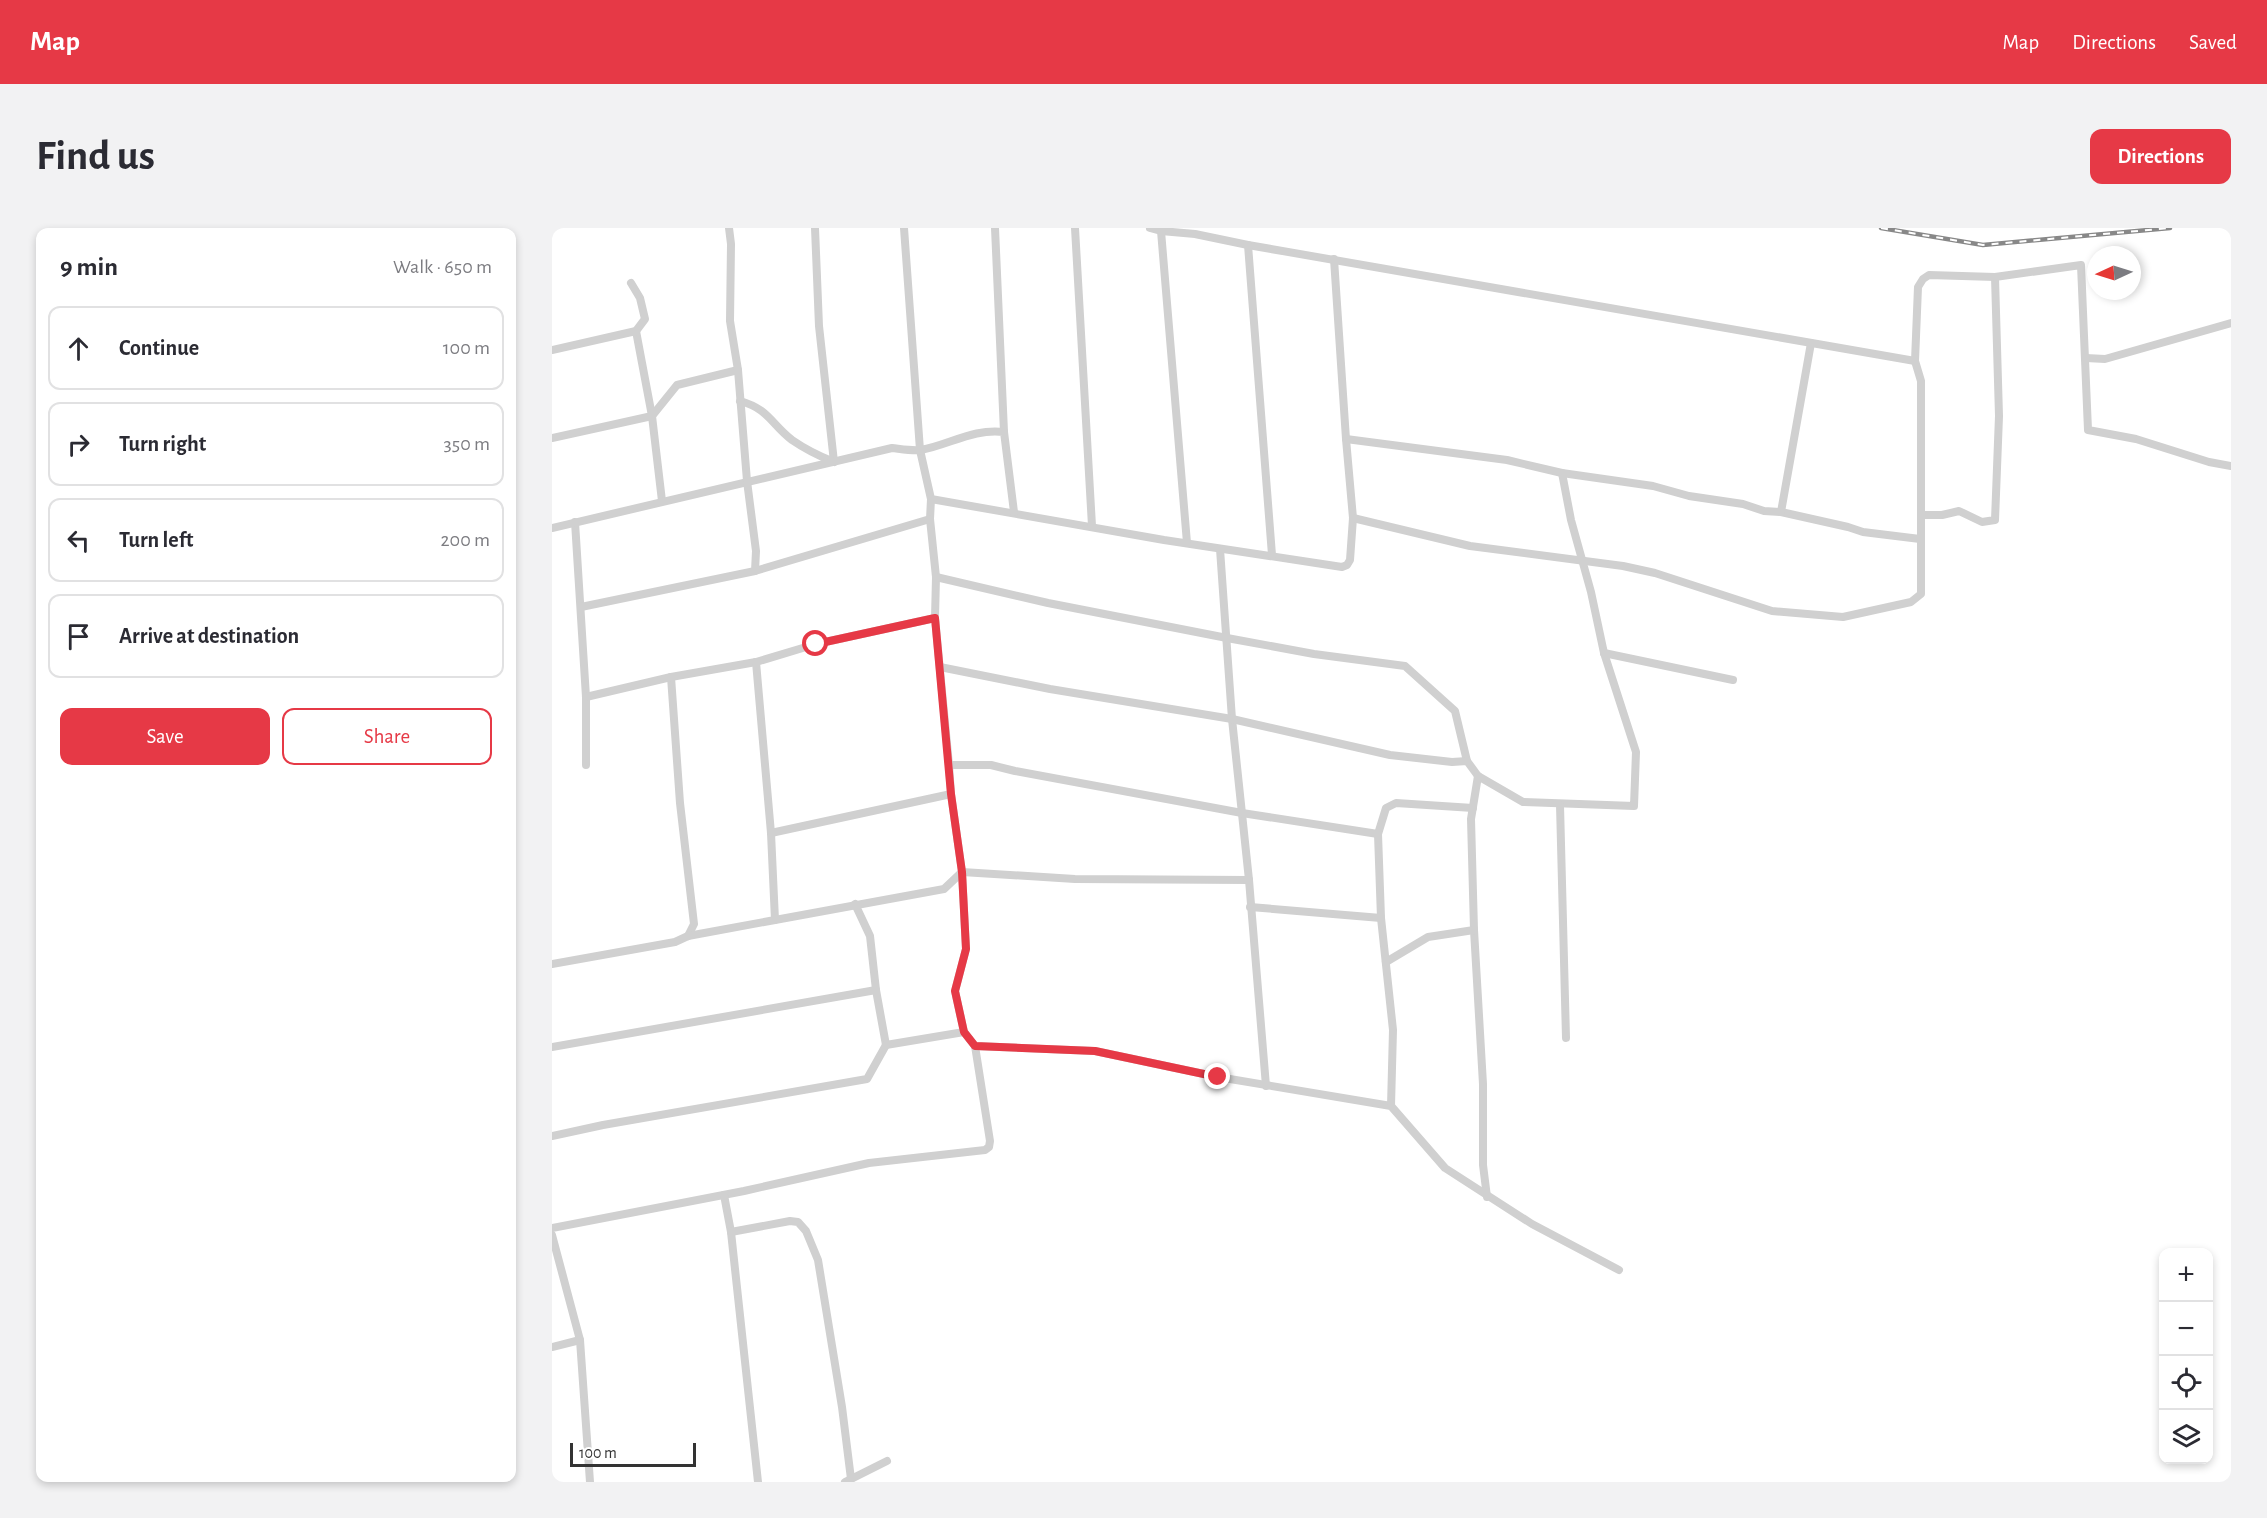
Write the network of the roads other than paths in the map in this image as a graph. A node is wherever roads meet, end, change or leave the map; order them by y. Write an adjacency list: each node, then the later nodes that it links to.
1 (729, 228): 19 (street)
2 (816, 228): 26 (street)
3 (904, 228): 25 (street)
4 (995, 228): 22 (street)
5 (1075, 228): 38 (street)
6 (1150, 228): 7 (street)
7 (1161, 231): 8 (street); 41 (street)
8 (1196, 231): 9 (street)
9 (1248, 245): 10 (street); 43 (street)
10 (1334, 259): 15 (street); 24 (street)
11 (1995, 277): 17 (street); 18 (street); 34 (street)
12 (632, 283): 14 (street)
13 (2231, 323): 17 (street)
14 (636, 331): 16 (street); 21 (street)
15 (1811, 343): 18 (street); 33 (street)
16 (552, 350)
17 (2086, 358): 27 (street)
18 (1915, 361): 34 (street)
19 (738, 370): 20 (street); 21 (street)
20 (740, 401): 26 (street); 29 (street)
21 (652, 416): 23 (street); 31 (street)
22 (1004, 432): 25 (street); 32 (street)
23 (552, 438)
24 (1346, 439): 28 (street); 35 (street)
25 (920, 450): 26 (street); 30 (street)
26 (834, 462): 29 (street)
27 (2231, 466)
28 (1562, 473): 33 (street); 44 (street)
29 (747, 482): 31 (street); 45 (street)
30 (931, 498): 32 (street); 36 (street)
31 (662, 501): 37 (street)
32 (1014, 512): 38 (street)
33 (1781, 512): 40 (street)
34 (1922, 515): 40 (street)
35 (1353, 518): 43 (street); 44 (street)
36 (930, 519): 45 (street); 46 (street)
37 (575, 522): 39 (street); 47 (street)
38 (1092, 526): 41 (street)
39 (552, 528)
40 (1920, 539): 44 (street)
41 (1187, 543): 42 (street)
42 (1220, 549): 43 (street); 49 (street)
43 (1272, 555)
44 (1582, 561): 50 (street)
45 (755, 572): 47 (street)
46 (936, 577): 48 (street); 49 (street)
47 (581, 607): 55 (street)
48 (935, 618): 51 (street); 52 (street)
49 (1227, 638): 56 (street); 57 (street)
50 (1604, 653): 54 (street); 62 (street)
51 (756, 662): 53 (street); 65 (street)
52 (940, 668): 56 (street); 59 (street)
53 (670, 677): 55 (street); 74 (street)
54 (1733, 680)
55 (586, 697): 58 (street)
56 (1232, 719): 57 (street); 64 (street)
57 (1467, 761): 60 (street)
58 (586, 765)
59 (949, 765): 61 (street); 64 (street)
60 (1478, 776): 62 (street); 63 (street)
61 (951, 794): 65 (street); 67 (street)
62 (1560, 804): 79 (street)
63 (1473, 807): 66 (street); 73 (street)
64 (1242, 813): 66 (street); 68 (street)
65 (771, 833): 72 (street)
66 (1378, 834): 71 (street)
67 (962, 872): 68 (street); 69 (street); 78 (street)
68 (1249, 880): 70 (street)
69 (855, 904): 72 (street); 77 (street)
70 (1250, 907): 71 (street); 83 (street)
71 (1381, 918): 75 (street)
72 (775, 920): 74 (street)
73 (1474, 930): 75 (street); 87 (street)
74 (688, 936): 76 (street)
75 (1386, 962): 84 (street)
76 (552, 964)
77 (876, 990): 80 (street); 82 (street)
78 (964, 1032): 80 (street); 81 (street)
79 (1566, 1038)
80 (886, 1045): 85 (street)
81 (975, 1046): 83 (street); 86 (street)
82 (552, 1047)
83 (1266, 1086): 84 (street)
84 (1391, 1106): 87 (street)
85 (552, 1136)
86 (724, 1195): 88 (street); 89 (street)
87 (1487, 1197): 91 (street)
88 (552, 1228)
89 (731, 1232): 95 (street); 97 (street)
90 (552, 1235): 92 (street)
91 (1619, 1270)
92 (580, 1340): 93 (street); 96 (street)
93 (552, 1347)
94 (887, 1461): 95 (street)
95 (848, 1481)
96 (590, 1482)
97 (758, 1482)

